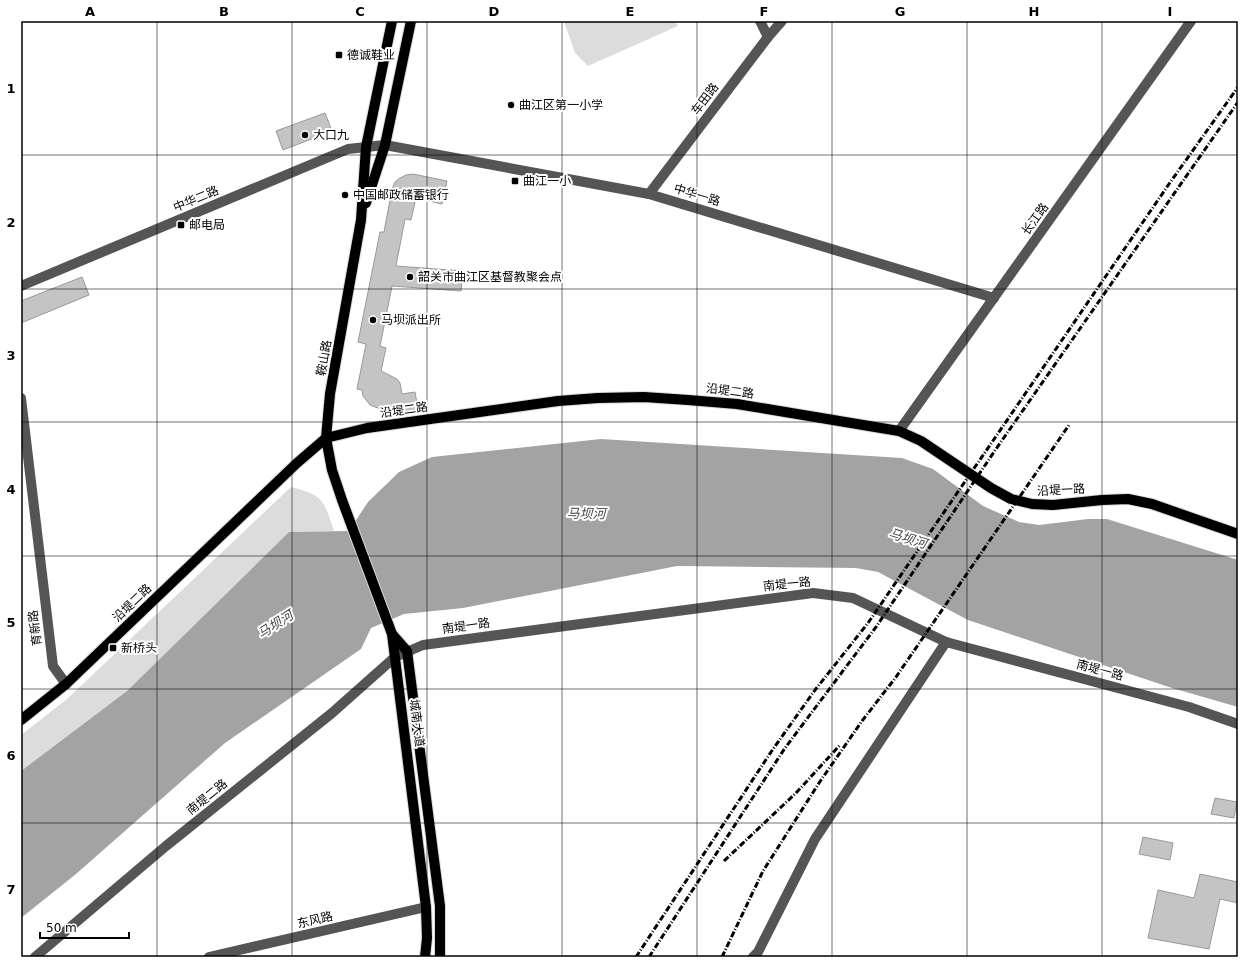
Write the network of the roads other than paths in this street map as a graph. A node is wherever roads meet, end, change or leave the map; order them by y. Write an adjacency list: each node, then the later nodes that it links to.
1 (392, 21): 8 (main road, 鞍山路)
2 (411, 21): 7 (main road, 鞍山路)
3 (760, 21): 6 (street)
4 (782, 21): 6 (street, 车田路)
5 (1192, 21): 12 (street, 长江路)
6 (768, 37): 9 (street, 车田路)
7 (385, 144): 8 (street, 中华二路); 9 (street, 中华一路); 10 (main road, 鞍山路)
8 (366, 147): 10 (main road, 鞍山路); 11 (street, 中华二路)
9 (649, 194): 12 (street, 中华一路)
10 (361, 220): 15 (main road, 鞍山路)
11 (21, 286)
12 (994, 298): 14 (street, 长江路)
13 (21, 398): 22 (street, 育新路)
14 (899, 431): 15 (main road, 沿堤二路); 17 (main road, 沿堤一路)
15 (326, 438): 16 (main road, 鞍山路); 22 (main road, 沿堤二路)
16 (342, 500): 18 (main road, 城南大道)
17 (1238, 534)
18 (392, 634): 20 (main road); 21 (main road, 城南大道)
19 (946, 642): 20 (street, 南堤一路); 24 (street, 南堤一路); 30 (street)
20 (407, 652): 21 (street, 南堤一路); 29 (main road)
21 (395, 657): 25 (main road, 城南大道); 26 (street, 南堤二路)
22 (66, 684): 23 (main road, 沿堤二路)
23 (21, 720)
24 (1238, 724)
25 (426, 907): 27 (street, 东风路); 28 (main road, 城南大道)
26 (35, 957)
27 (209, 957)
28 (425, 957)
29 (440, 957)
30 (753, 957)

